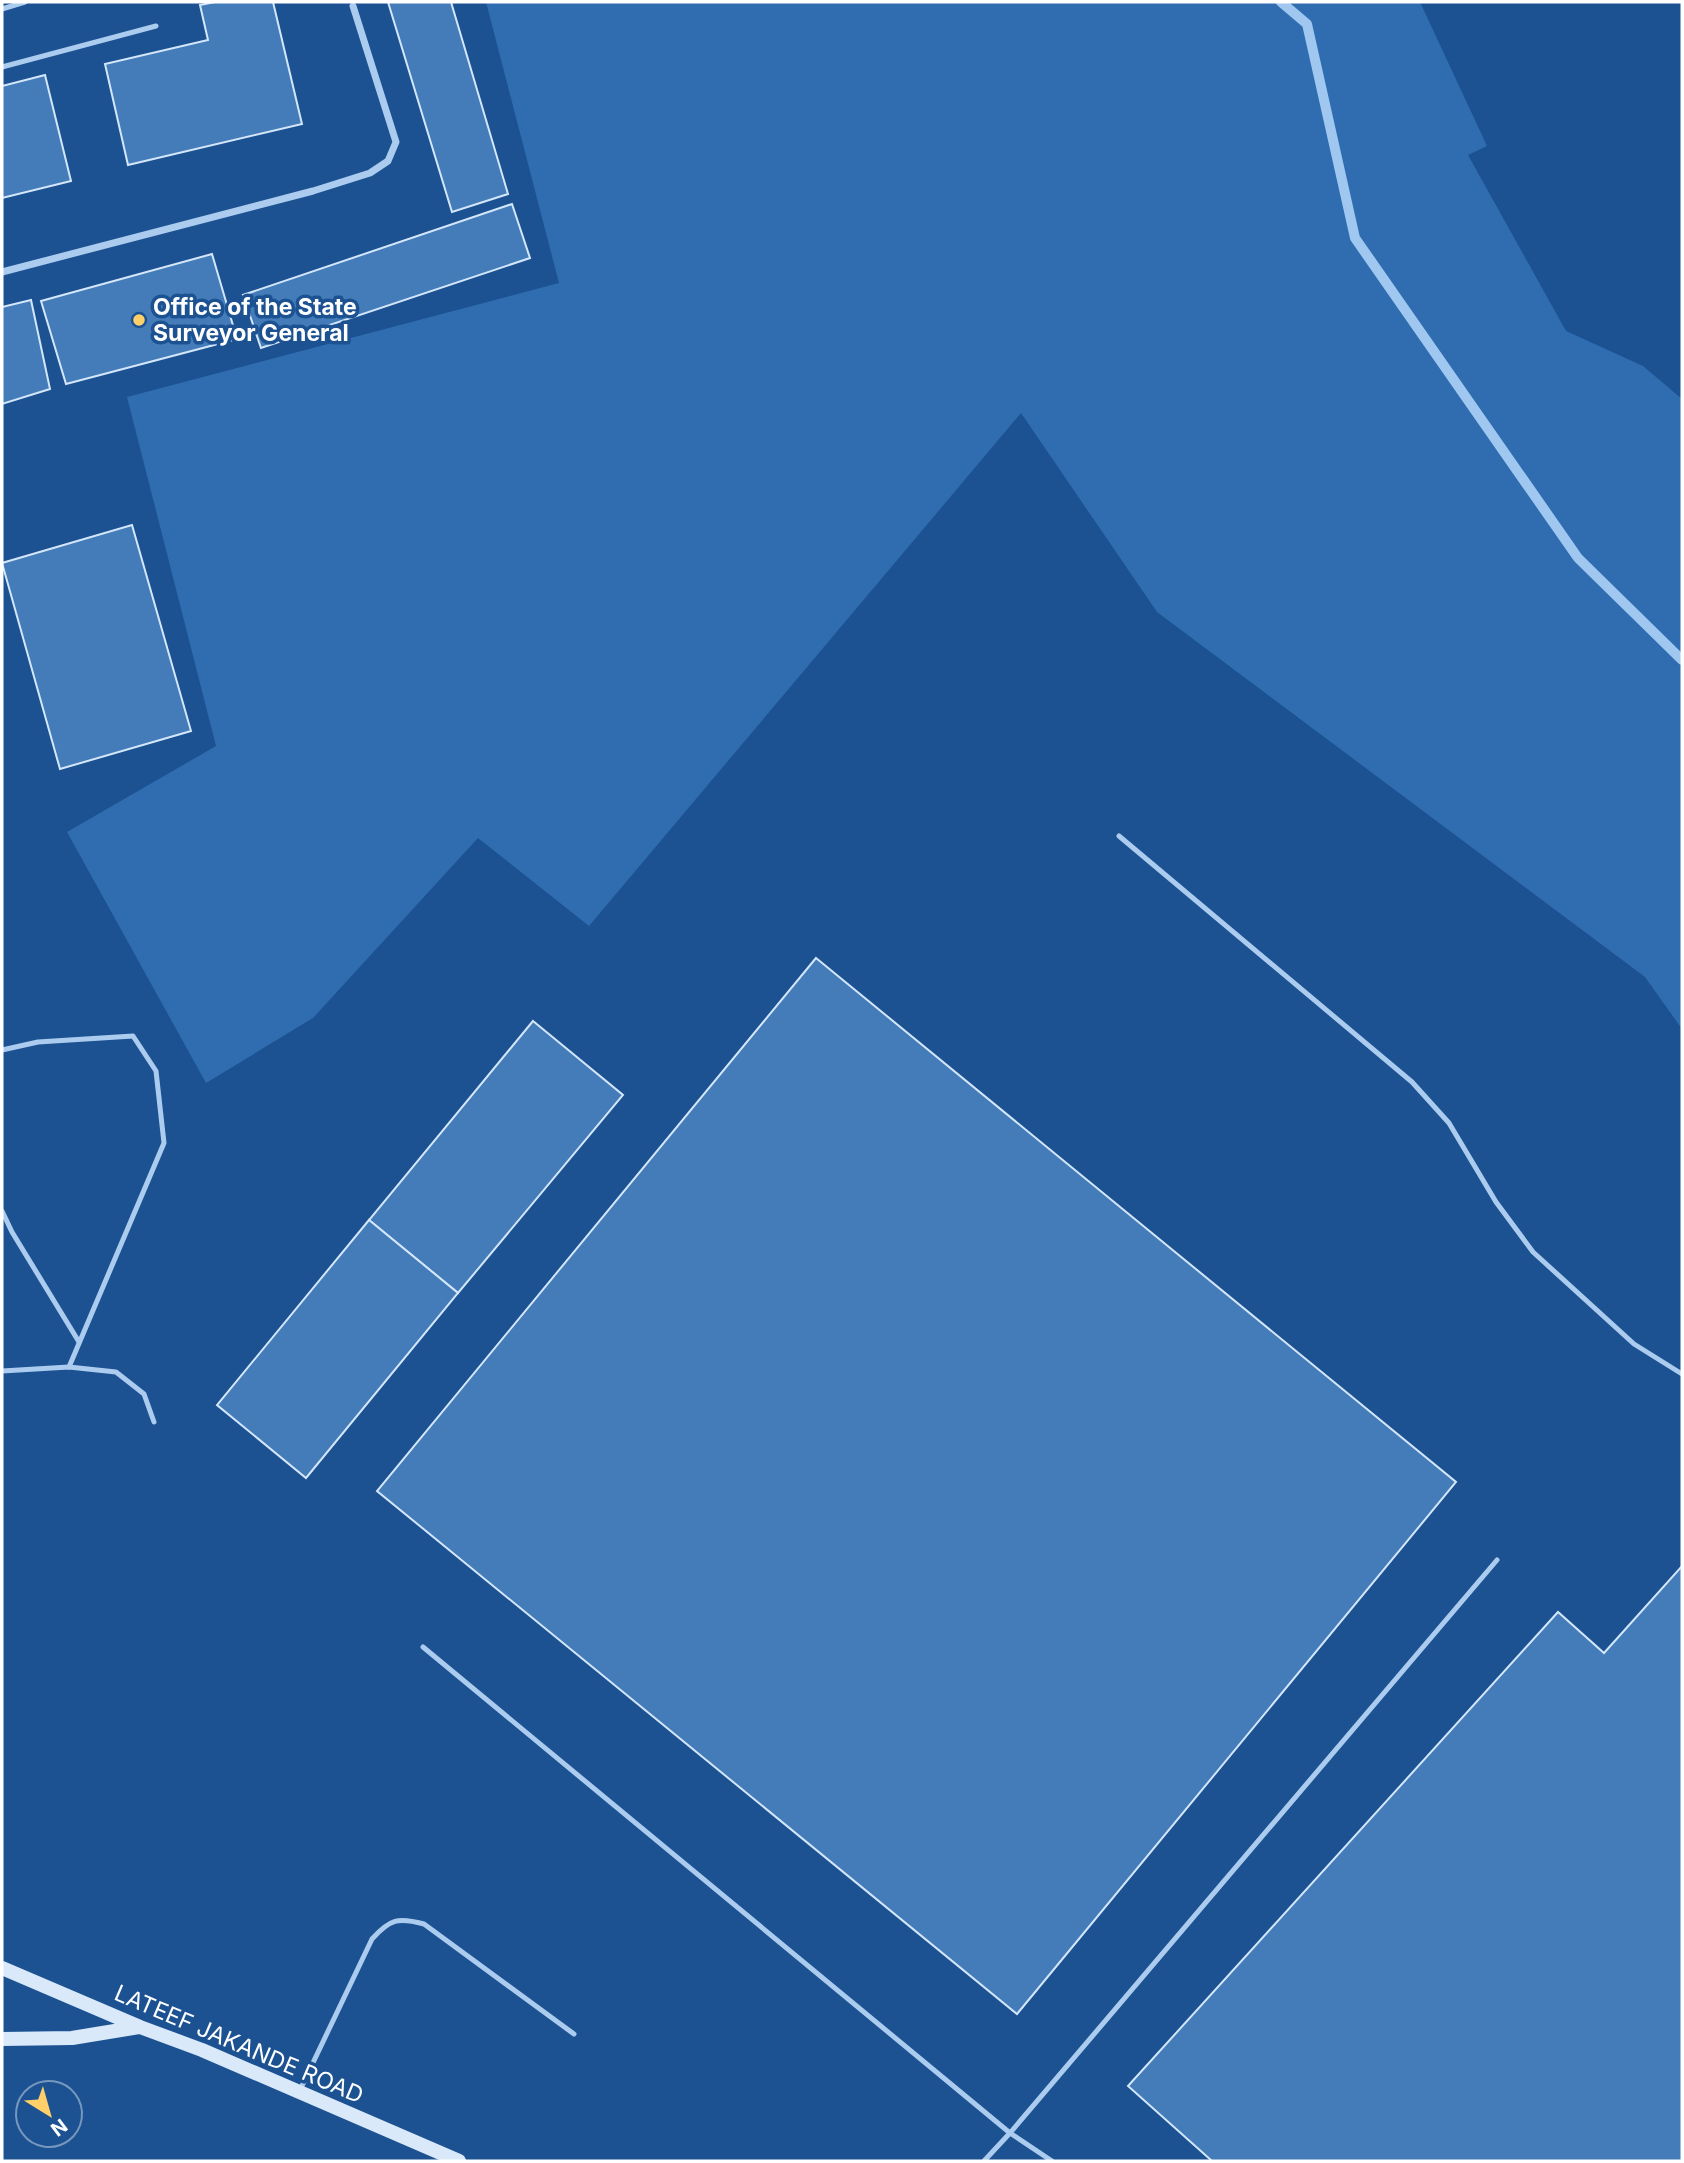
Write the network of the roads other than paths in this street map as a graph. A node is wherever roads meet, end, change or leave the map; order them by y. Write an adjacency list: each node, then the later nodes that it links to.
1 (25, 2): 2 (lane)
2 (13, 4): 4 (lane)
3 (353, 6): 7 (street)
4 (2, 9)
5 (156, 26): 6 (lane)
6 (2, 67)
7 (2, 272)
8 (1119, 836): 14 (lane)
9 (2, 1050): 11 (lane)
10 (2, 1211): 11 (lane)
11 (79, 1342): 12 (lane)
12 (69, 1367): 13 (lane); 15 (lane)
13 (2, 1371)
14 (1682, 1374)
15 (154, 1422)
16 (1497, 1560): 23 (lane)
17 (423, 1647): 23 (lane)
18 (2, 1968): 19 (main road, LATEEF JAKANDE ROAD)
19 (140, 2027): 21 (main road); 22 (main road, LATEEF JAKANDE ROAD)
20 (574, 2034): 22 (lane)
21 (2, 2039)
22 (298, 2092): 24 (main road, LATEEF JAKANDE ROAD)
23 (1010, 2133): 25 (lane); 26 (lane)
24 (459, 2161)
25 (984, 2161)
26 (1052, 2161)

